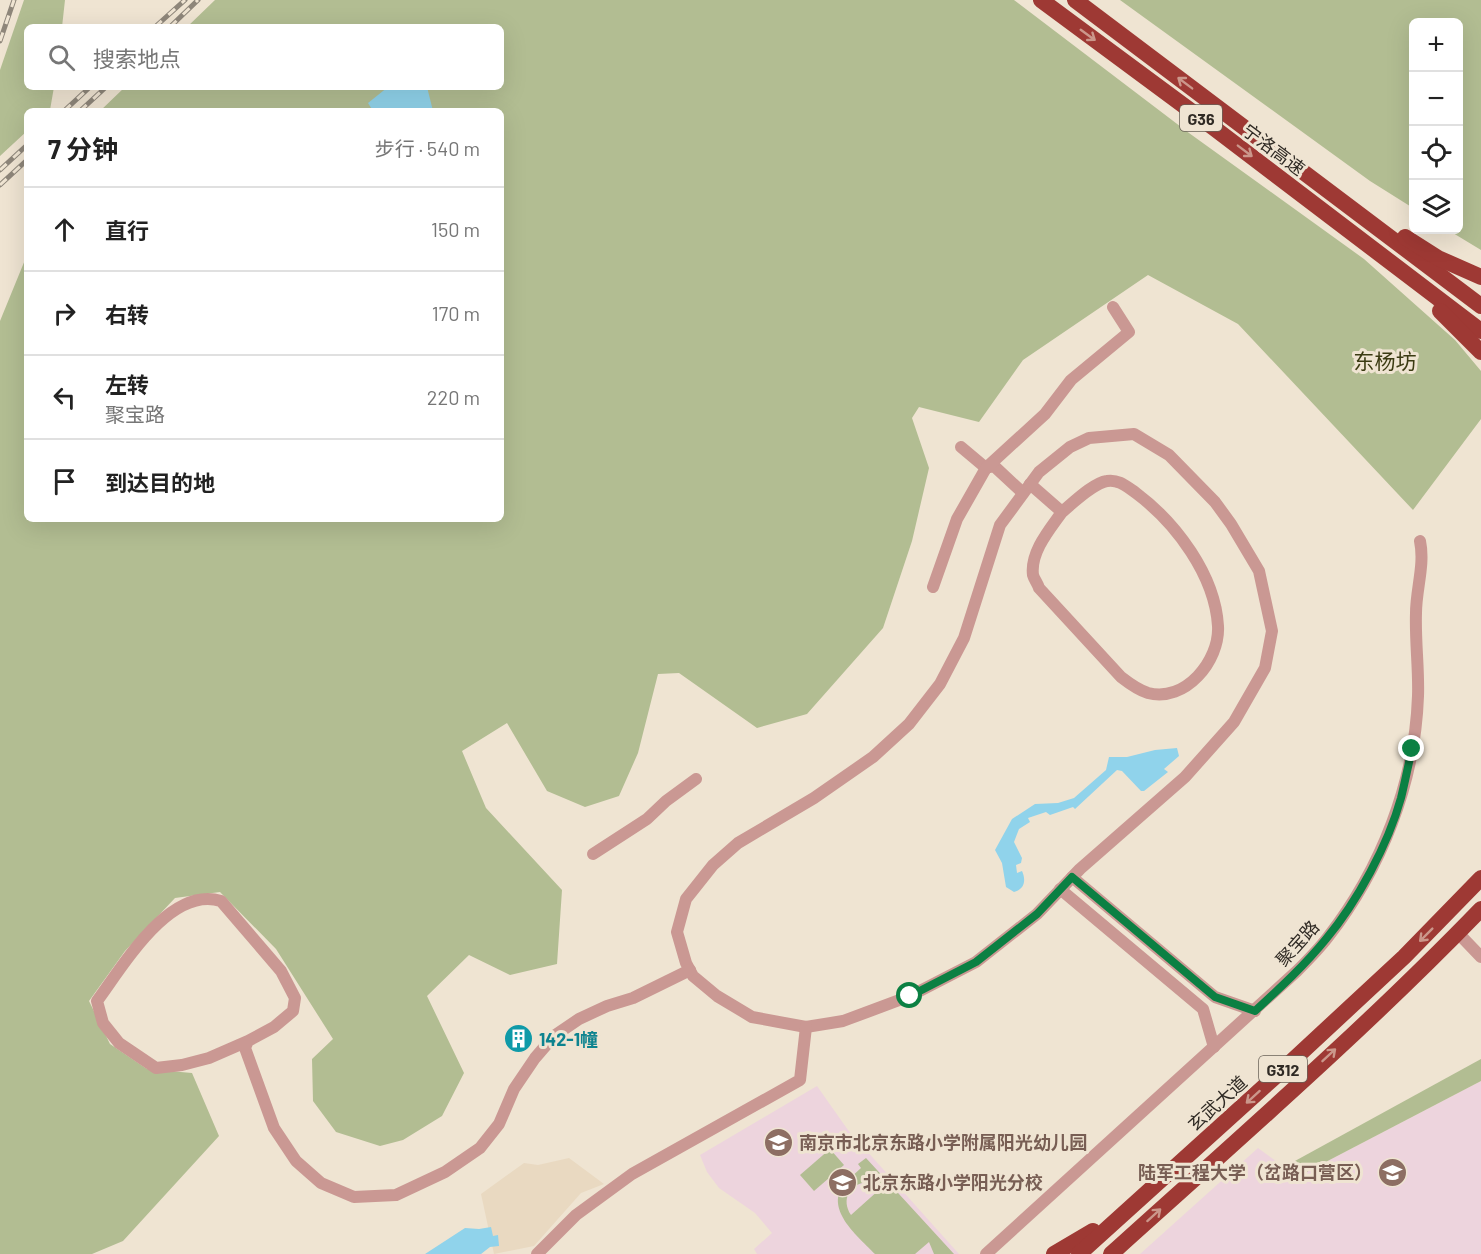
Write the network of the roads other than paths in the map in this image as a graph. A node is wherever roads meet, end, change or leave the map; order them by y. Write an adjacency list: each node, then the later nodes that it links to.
1 (1041, 0): 4 (highway, 宁洛高速 / G36, one-way to 4)
2 (1075, 0): 3 (highway, 宁洛高速 / G36, one-way to 2)
3 (1282, 156): 5 (highway); 7 (highway, 宁洛高速 / G36)
4 (1359, 238): 8 (highway, 宁洛高速 / G36); 9 (highway)
5 (1481, 277)
6 (1113, 306): 11 (street)
7 (1481, 306)
8 (1481, 331)
9 (1481, 352)
10 (961, 447): 11 (street)
11 (986, 468): 12 (street); 15 (street)
12 (1026, 489): 13 (street); 19 (street); 26 (street)
13 (1062, 512): 13 (street)
14 (1420, 541): 27 (street, 聚宝路)
15 (933, 587)
16 (696, 780): 17 (street)
17 (593, 854)
18 (1481, 870): 22 (highway)
19 (1072, 877): 21 (street); 27 (street)
20 (1481, 878): 22 (highway, 玄武大道 / G312)
21 (1060, 889): 28 (street); 30 (street)
22 (1456, 906): 31 (highway, 玄武大道 / G312, one-way to 31)
23 (1481, 909): 24 (highway, G312)
24 (1458, 933): 25 (street); 36 (highway, G312, one-way to 24)
25 (1481, 957)
26 (690, 970): 28 (street); 29 (street)
27 (1255, 1011): 30 (street, 聚宝路)
28 (806, 1027): 32 (street)
29 (248, 1041): 29 (street)
30 (1214, 1047): 33 (street, 聚宝路)
31 (1122, 1214): 34 (highway); 35 (highway, 玄武大道 / G312)
32 (537, 1254)
33 (986, 1254)
34 (1054, 1254)
35 (1079, 1254)
36 (1111, 1254)

